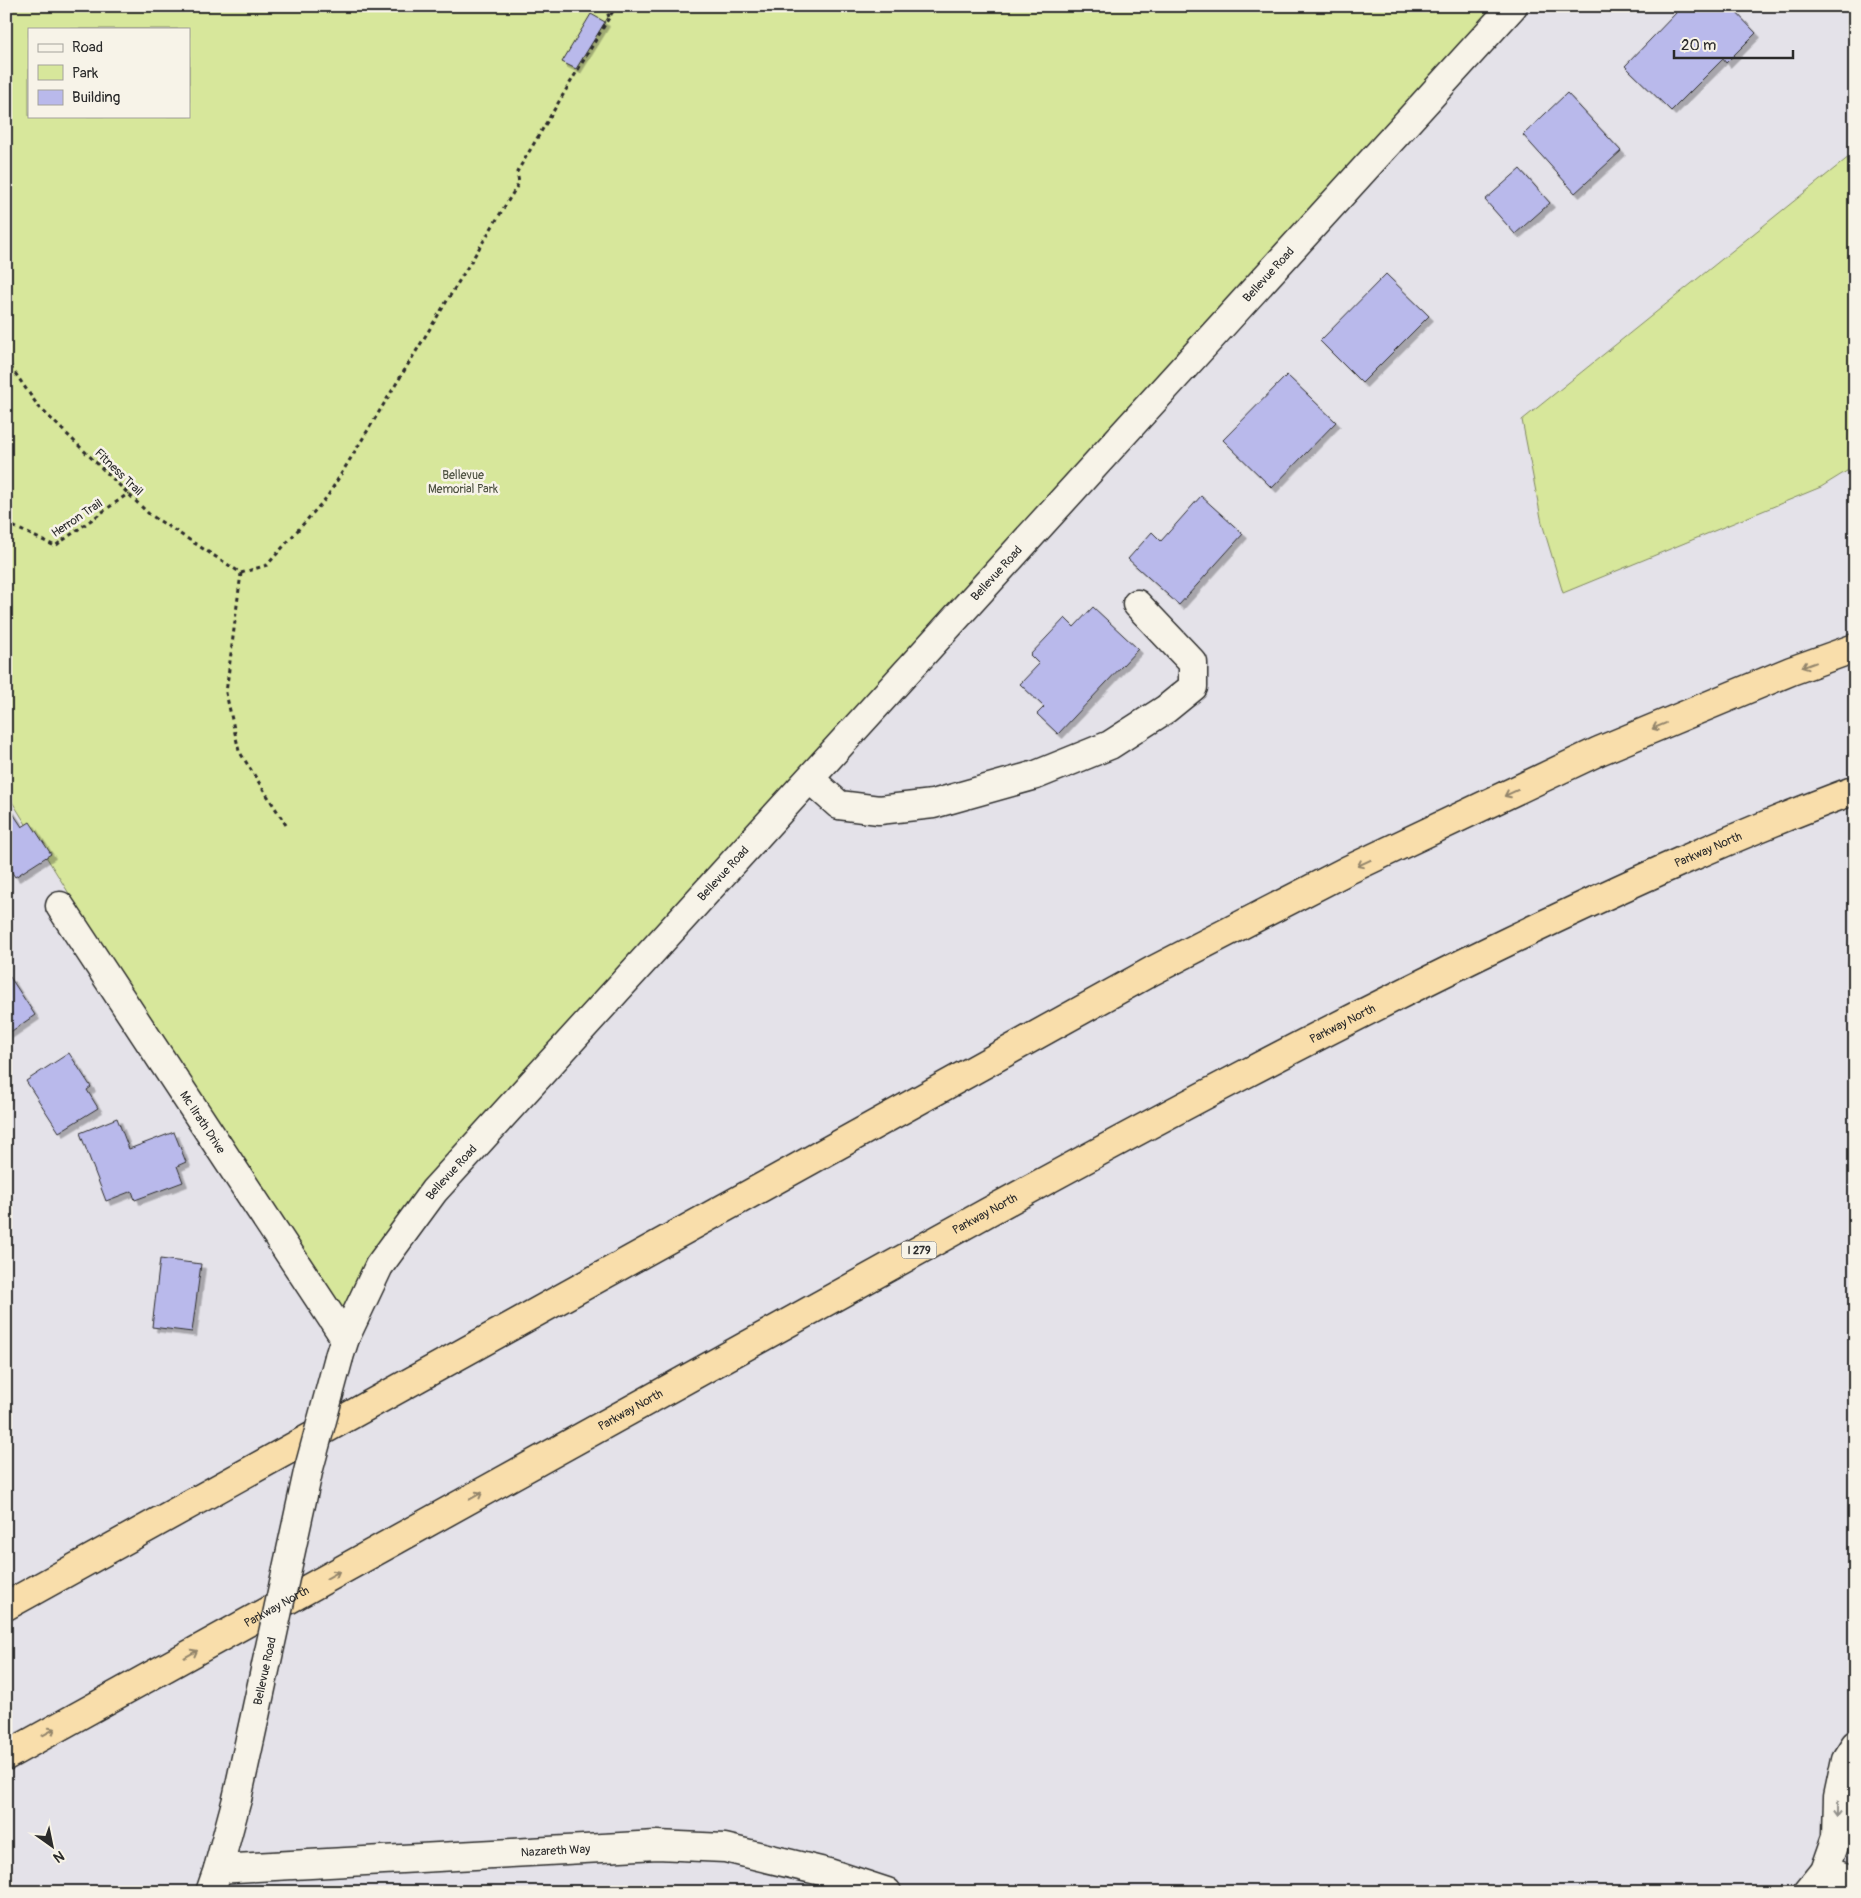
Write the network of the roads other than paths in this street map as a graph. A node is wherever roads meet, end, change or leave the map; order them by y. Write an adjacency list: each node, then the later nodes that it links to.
1 (1513, 6): 4 (street, Bellevue Road)
2 (1137, 604): 4 (street)
3 (1855, 648): 8 (highway, one-way to 8)
4 (810, 780): 7 (street, Bellevue Road)
5 (1855, 790): 10 (highway, Parkway North / I 279, one-way to 5)
6 (60, 906): 7 (street, Mc Ilrath Drive)
7 (342, 1348): 12 (street, Bellevue Road, bridge)
8 (6, 1606)
9 (1855, 1745): 13 (street, one-way to 13)
10 (6, 1756)
11 (1855, 1880): 13 (street)
12 (214, 1881): 14 (street, Nazareth Way)
13 (1817, 1882)
14 (886, 1892)

